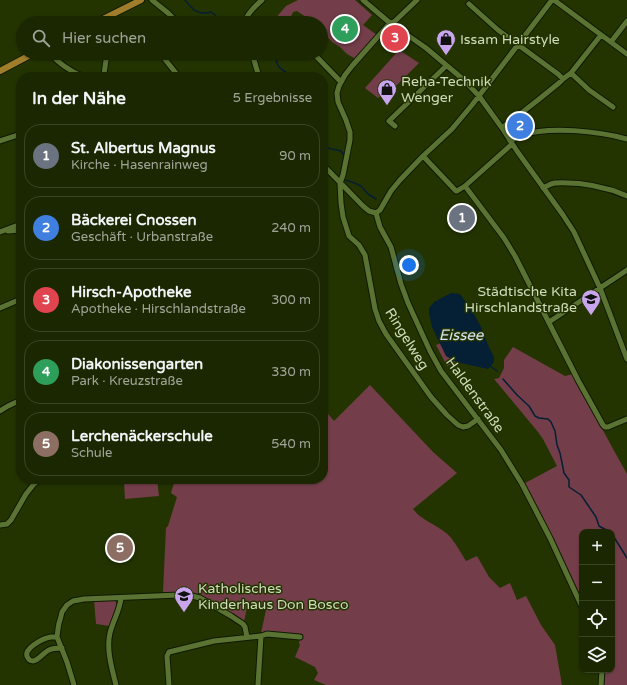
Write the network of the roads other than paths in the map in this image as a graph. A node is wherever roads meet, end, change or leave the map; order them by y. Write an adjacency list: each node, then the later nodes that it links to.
1 (142, 0): 8 (main road)
2 (152, 0): 9 (street)
3 (362, 0): 12 (street)
4 (417, 0): 12 (street)
5 (553, 0): 13 (street); 15 (street)
6 (261, 1): 10 (street)
7 (469, 4): 15 (street)
8 (115, 16)
9 (171, 16)
10 (247, 16)
11 (627, 21): 14 (street)
12 (390, 23): 23 (street); 31 (street)
13 (601, 35): 14 (street); 29 (street)
14 (611, 42): 16 (street)
15 (518, 45): 30 (street); 32 (street)
16 (627, 54)
17 (21, 60): 24 (main road)
18 (57, 60): 25 (street)
19 (106, 60): 26 (street)
20 (166, 60): 27 (street)
21 (254, 60): 28 (street)
22 (320, 60): 31 (street)
23 (446, 66): 32 (street); 34 (street)
24 (0, 71)
25 (75, 72)
26 (104, 72)
27 (175, 72)
28 (258, 72)
29 (571, 73): 30 (street); 33 (street)
30 (563, 79): 35 (street)
31 (341, 82): 42 (street)
32 (479, 96): 35 (street); 40 (street)
33 (613, 107)
34 (395, 126)
35 (502, 128): 39 (street)
36 (16, 136): 38 (street)
37 (627, 139): 39 (street)
38 (0, 141)
39 (511, 142): 43 (street); 44 (street)
40 (423, 156): 43 (street); 46 (street)
41 (328, 170): 42 (street)
42 (340, 183): 46 (street); 58 (street, Ringelweg)
43 (465, 186): 54 (street)
44 (543, 188): 45 (street); 51 (street)
45 (627, 196)
46 (376, 213): 58 (street, Haldenstraße)
47 (16, 226): 49 (street)
48 (16, 230): 49 (street)
49 (3, 231)
50 (627, 270): 51 (street)
51 (600, 288): 54 (street); 55 (street)
52 (16, 301): 53 (street)
53 (0, 308)
54 (549, 322): 59 (street)
55 (627, 360)
56 (16, 402): 57 (street)
57 (0, 411)
58 (478, 419): 63 (street, Haldenstraße)
59 (627, 419)
60 (34, 484): 61 (street)
61 (0, 525)
62 (121, 598): 65 (street); 66 (street); 71 (street)
63 (579, 601)
64 (262, 636): 66 (street); 67 (street); 73 (street)
65 (57, 637): 68 (street); 68 (street)
66 (247, 637): 72 (street)
67 (300, 637)
68 (62, 648): 70 (street)
69 (602, 673): 74 (street)
70 (74, 685)
71 (116, 685)
72 (169, 685)
73 (258, 685)
74 (601, 685)

